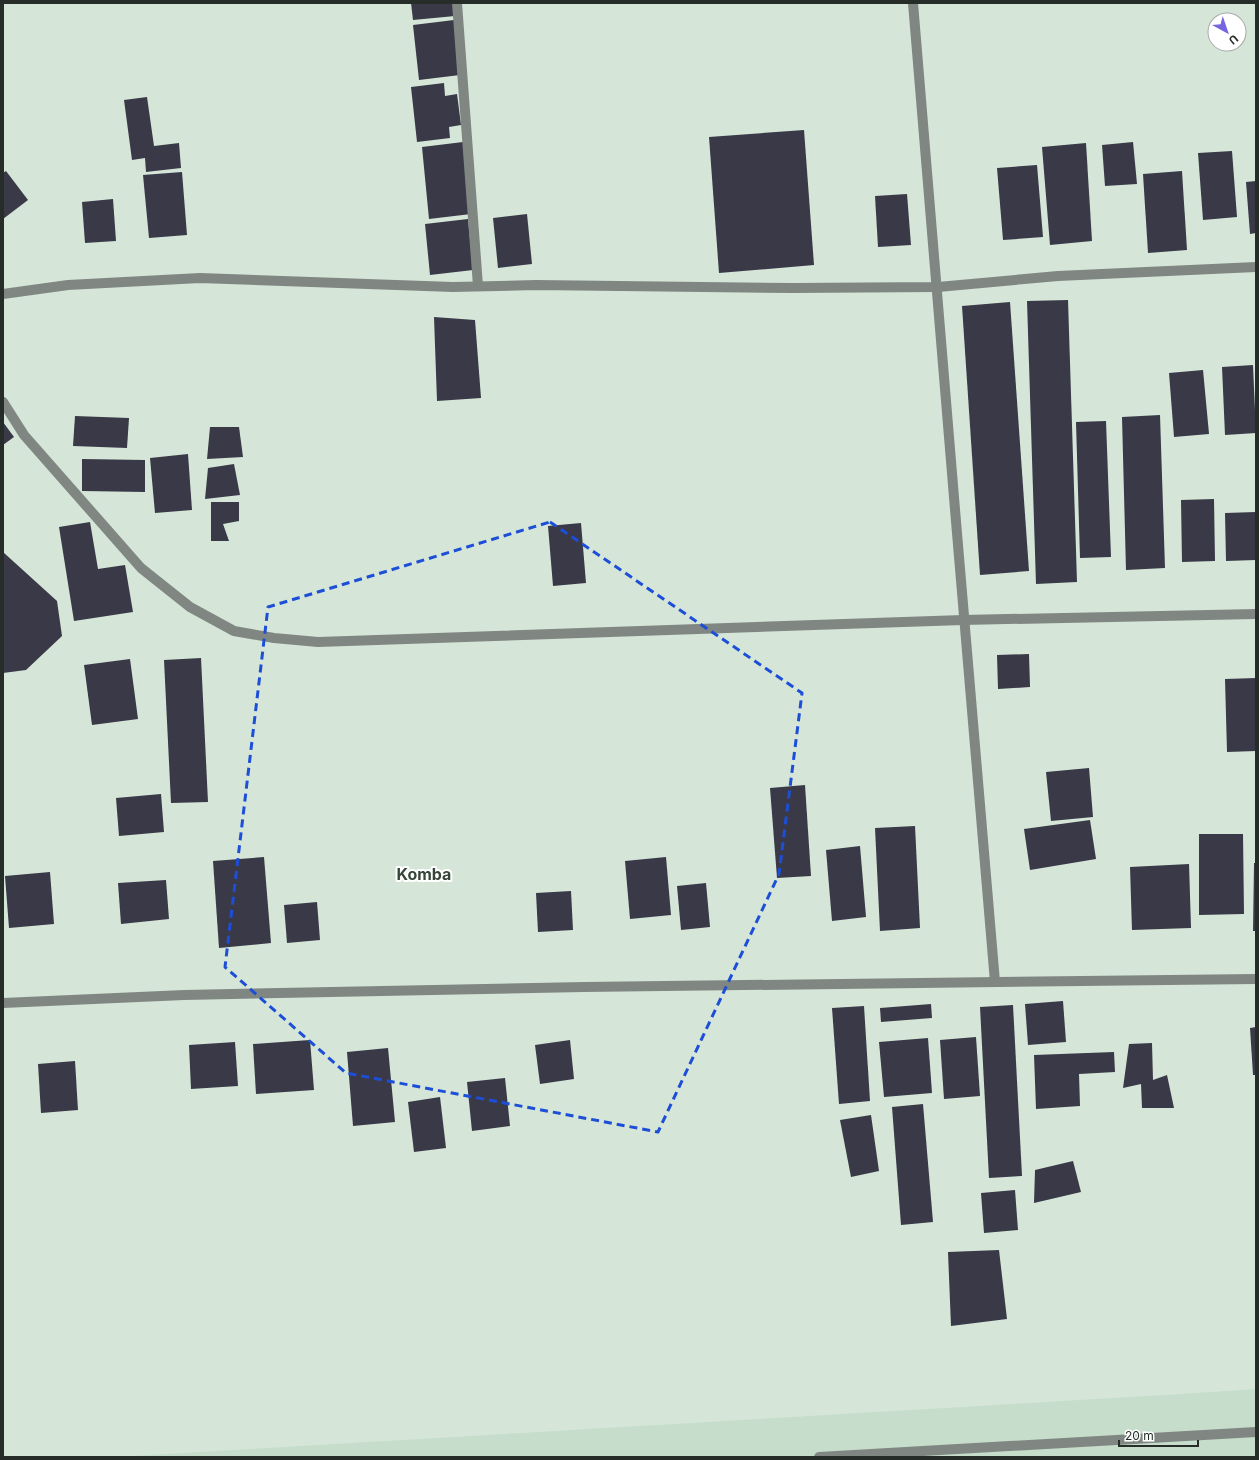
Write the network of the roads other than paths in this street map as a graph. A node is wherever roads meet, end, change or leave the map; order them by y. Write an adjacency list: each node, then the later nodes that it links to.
1 (456, 3): 4 (street)
2 (913, 3): 5 (street)
3 (1256, 267): 5 (street)
4 (478, 286): 5 (street); 6 (street)
5 (938, 287): 9 (street)
6 (3, 294)
7 (3, 402): 9 (street)
8 (1256, 614): 9 (street)
9 (963, 620): 11 (street)
10 (1256, 979): 11 (street)
11 (995, 982): 12 (street)
12 (3, 1003)
13 (1256, 1432): 14 (street)
14 (819, 1457)

